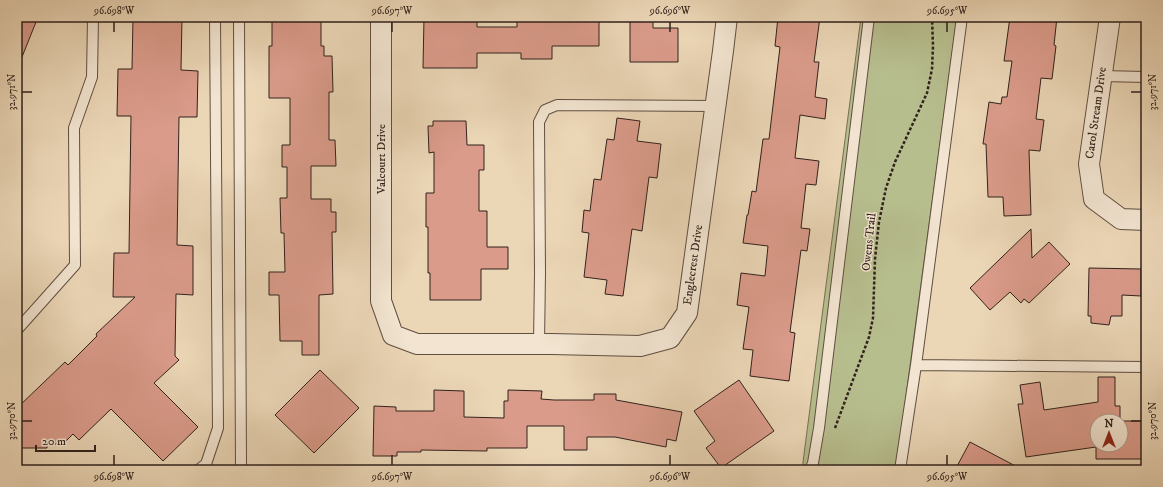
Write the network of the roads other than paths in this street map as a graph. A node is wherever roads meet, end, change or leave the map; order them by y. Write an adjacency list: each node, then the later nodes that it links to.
1 (93, 17): 14 (lane)
2 (214, 17): 18 (lane)
3 (239, 17): 19 (lane)
4 (381, 17): 13 (street, Valcourt Drive)
5 (727, 17): 11 (street, Englecrest Drive)
6 (869, 17): 20 (lane)
7 (962, 17): 16 (lane)
8 (1110, 17): 9 (street, Carol Stream Drive)
9 (1101, 76): 10 (lane); 12 (street, Carol Stream Drive)
10 (1146, 77)
11 (716, 106): 15 (street, Englecrest Drive); 15 (lane)
12 (1146, 220)
13 (381, 301): 15 (street, Englecrest Drive)
14 (17, 330)
15 (539, 344)
16 (916, 365): 17 (lane); 21 (lane)
17 (1146, 367)
18 (198, 470)
19 (241, 470)
20 (810, 470)
21 (900, 470)

